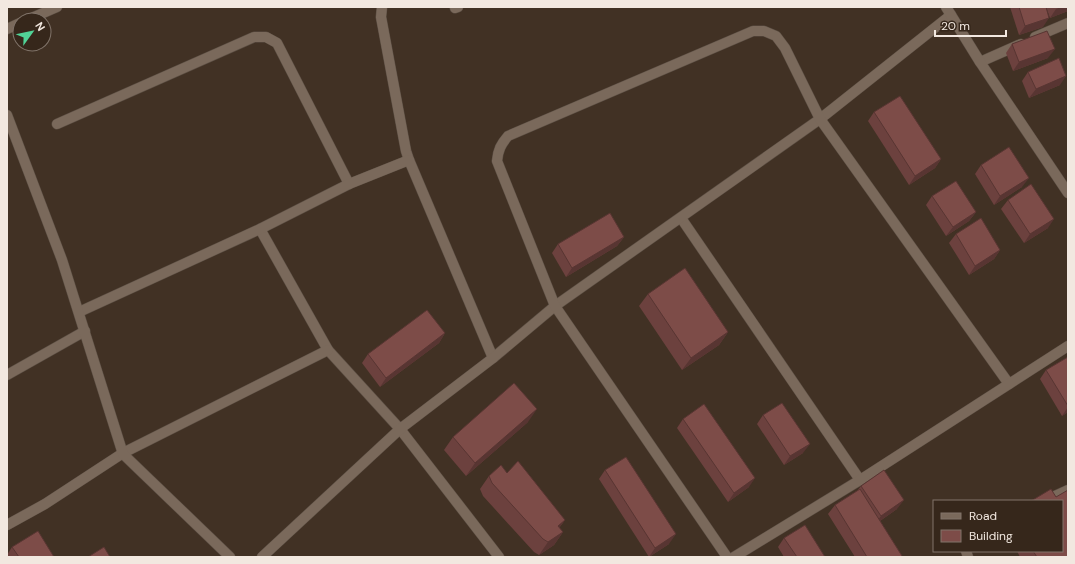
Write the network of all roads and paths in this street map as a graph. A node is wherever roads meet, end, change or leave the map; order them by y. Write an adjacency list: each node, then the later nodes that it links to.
1 (382, 7): 10 (street)
2 (949, 11): 6 (street); 8 (street)
3 (1044, 19): 5 (street)
4 (1068, 22): 5 (street)
5 (1048, 32): 6 (street)
6 (980, 62): 12 (street)
7 (7, 115): 16 (street)
8 (820, 119): 13 (street); 15 (street); 22 (street)
9 (57, 124): 11 (street)
10 (409, 160): 11 (street); 20 (street)
11 (350, 184): 14 (street)
12 (1068, 193)
13 (682, 218): 15 (street); 25 (street)
14 (260, 229): 16 (street); 19 (street)
15 (555, 306): 20 (street); 32 (street)
16 (79, 312): 17 (street)
17 (85, 331): 21 (street); 24 (street)
18 (1068, 346): 22 (street)
19 (328, 350): 23 (street); 24 (street)
20 (493, 358): 23 (street)
21 (7, 375)
22 (1009, 384): 25 (street)
23 (400, 428): 30 (street); 31 (street)
24 (123, 453): 28 (street); 29 (street)
25 (860, 480): 33 (street)
26 (1068, 490): 27 (street)
27 (1046, 500)
28 (7, 525)
29 (230, 557)
30 (262, 557)
31 (499, 557)
32 (727, 557)
33 (734, 557)

